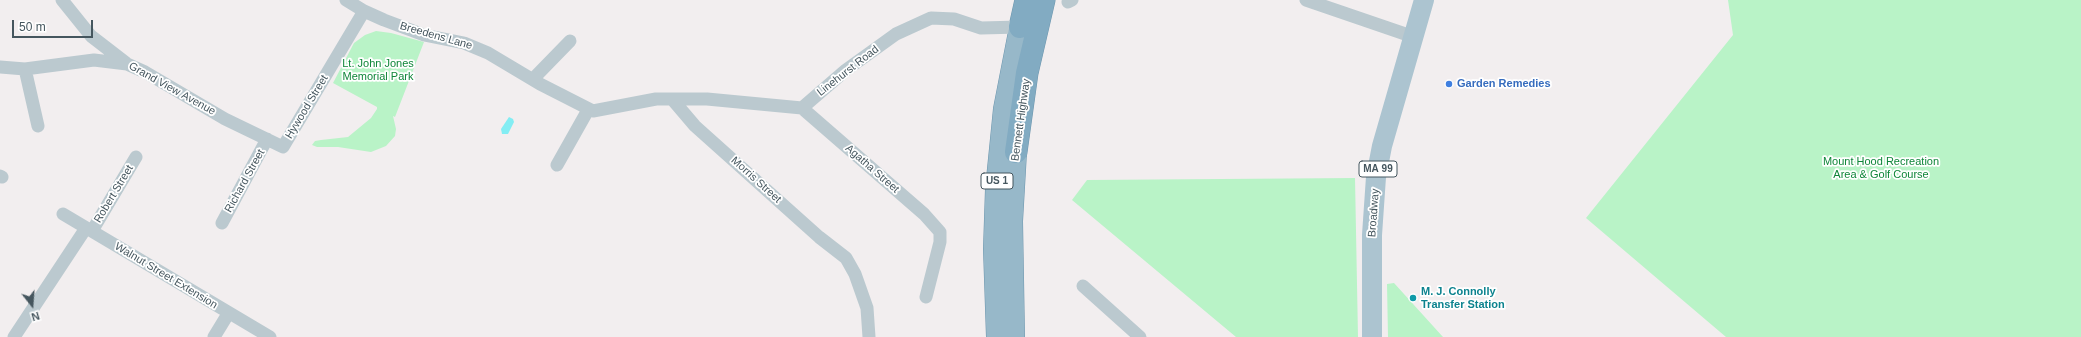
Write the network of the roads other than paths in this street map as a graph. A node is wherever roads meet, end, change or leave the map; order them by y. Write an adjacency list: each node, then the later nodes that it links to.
1 (62, 0): 11 (street)
2 (346, 0): 7 (street, Breedens Lane)
3 (1026, 0): 8 (highway, Bennett Highway / US 1)
4 (1044, 0): 20 (highway, Bennett Highway / US 1)
5 (1306, 0): 9 (street)
6 (1424, 0): 9 (main road, Broadway / MA 99)
7 (364, 12): 14 (street, Breedens Lane); 19 (street, Hywood Street)
8 (1020, 27): 16 (street, Linehurst Road); 33 (highway, Bennett Highway / US 1)
9 (1414, 37): 36 (main road, Broadway / MA 99)
10 (570, 41): 14 (street)
11 (127, 64): 13 (street, Grand View Avenue); 19 (street, Grand View Avenue)
12 (0, 67): 13 (street, Grand View Avenue)
13 (25, 70): 18 (street)
14 (532, 80): 17 (street, Breedens Lane)
15 (672, 99): 16 (street); 17 (street); 32 (street, Morris Street)
16 (802, 108): 27 (street, Agatha Street)
17 (588, 110): 22 (street)
18 (38, 126)
19 (267, 139): 24 (street, Richard Street)
20 (1016, 152): 34 (highway, Bennett Highway / US 1)
21 (136, 157): 25 (street, Robert Street)
22 (557, 165)
23 (63, 214): 25 (street, Walnut Street Extension)
24 (222, 223)
25 (89, 230): 28 (street, Walnut Street Extension); 29 (street, Robert Street)
26 (1083, 286): 35 (street)
27 (926, 297)
28 (228, 314): 30 (street); 31 (street, Walnut Street Extension)
29 (14, 337)
30 (214, 337)
31 (270, 337)
32 (869, 337)
33 (997, 337)
34 (1014, 337)
35 (1140, 337)
36 (1372, 337)

